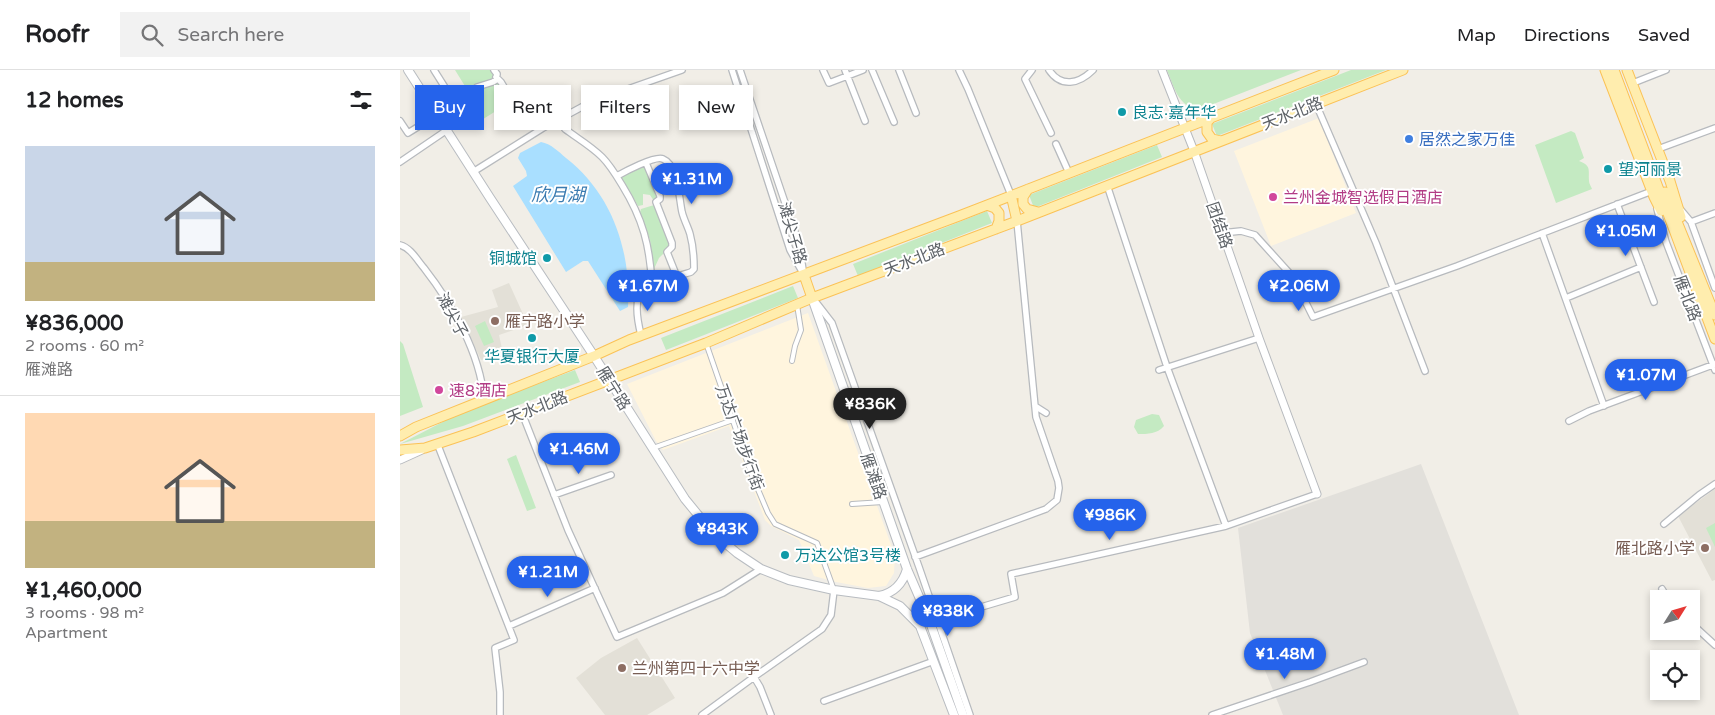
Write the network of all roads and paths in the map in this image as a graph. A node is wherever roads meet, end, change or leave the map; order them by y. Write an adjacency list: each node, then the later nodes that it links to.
1 (408, 70): 26 (main road, 雁宁路)
2 (434, 70): 27 (street)
3 (494, 70): 24 (street)
4 (682, 70): 48 (street)
5 (732, 70): 68 (street, 滩尖子路)
6 (740, 70): 68 (street, 滩尖子路)
7 (823, 70): 23 (street)
8 (863, 70): 23 (street)
9 (872, 70): 35 (street)
10 (899, 70): 31 (street)
11 (959, 70): 54 (street)
12 (1032, 70): 41 (street)
13 (1049, 70): 14 (street)
14 (1093, 70)
15 (1162, 70): 37 (street, 团结路)
16 (1334, 70): 32 (main road, 天水北路)
17 (1402, 70): 30 (main road, 天水北路)
18 (1604, 70): 52 (main road)
19 (1614, 70): 52 (main road)
20 (1620, 70): 52 (main road)
21 (1627, 70): 25 (main road)
22 (1666, 70): 25 (street)
23 (846, 73): 34 (street)
24 (496, 77): 28 (street); 29 (street)
25 (1632, 83): 44 (main road)
26 (418, 85)
27 (444, 85)
28 (483, 85)
29 (503, 85)
30 (1316, 104): 42 (main road, 天水北路); 71 (street)
31 (916, 113)
32 (1211, 117): 37 (main road, 天水北路); 42 (main road)
33 (400, 121): 36 (street)
34 (865, 121)
35 (894, 122)
36 (415, 128)
37 (1185, 128): 45 (street, 团结路); 49 (main road, 天水北路)
38 (1715, 128): 44 (street)
39 (447, 130): 46 (street); 48 (main road, 雁宁路)
40 (568, 130): 50 (street)
41 (1051, 133)
42 (1221, 141): 45 (main road, 天水北路)
43 (1056, 144): 49 (street)
44 (1658, 149): 57 (main road)
45 (1194, 151): 51 (main road, 天水北路); 63 (street, 团结路)
46 (400, 162)
47 (646, 163): 50 (street); 69 (street); 69 (street)
48 (473, 172): 82 (main road, 雁宁路)
49 (1069, 173): 53 (main road, 天水北路)
50 (617, 176): 70 (street)
51 (1107, 185): 58 (main road, 天水北路); 85 (street)
52 (1656, 188): 55 (street); 65 (main road); 65 (main road); 84 (street, 雁北路)
53 (1028, 189): 54 (main road, 天水北路); 58 (main road)
54 (1011, 195): 56 (main road, 天水北路); 60 (main road)
55 (1617, 204): 64 (street); 67 (street)
56 (987, 205): 62 (main road); 68 (main road, 天水北路)
57 (1678, 207): 61 (street, 雁北路); 65 (main road)
58 (1039, 212): 60 (main road, 天水北路)
59 (1715, 213): 61 (street)
60 (1017, 220): 62 (main road, 天水北路); 90 (street)
61 (1691, 222): 72 (street, 雁北路)
62 (996, 228): 73 (main road, 天水北路)
63 (1222, 233): 71 (street); 79 (street, 团结路)
64 (1542, 233): 71 (street); 74 (street)
65 (1681, 239): 77 (main road, 雁北路); 80 (main road, 雁北路)
66 (400, 245): 89 (street, 滩尖子)
67 (1641, 267): 74 (street); 75 (street)
68 (804, 274): 73 (main road); 78 (main road, 天水北路)
69 (678, 277): 70 (street)
70 (652, 286): 78 (street)
71 (1393, 288): 87 (street)
72 (1715, 288)
73 (812, 298): 76 (main road, 天水北路); 108 (main road, 雁滩路); 112 (street)
74 (1566, 298): 91 (street)
75 (1654, 302)
76 (797, 304): 81 (main road, 天水北路); 83 (street)
77 (1715, 315)
78 (641, 335): 82 (main road, 天水北路)
79 (1259, 338): 85 (street); 107 (street, 团结路)
80 (1715, 340)
81 (706, 342): 88 (main road, 天水北路); 94 (street, 万达广场步行街)
82 (594, 356): 88 (main road, 雁宁路); 89 (main road, 天水北路)
83 (792, 361)
84 (1714, 366): 91 (street)
85 (1166, 367): 86 (street); 111 (street)
86 (1159, 370)
87 (1425, 371)
88 (608, 380): 92 (main road, 天水北路); 101 (main road, 雁宁路)
89 (484, 399): 96 (main road, 天水北路)
90 (1035, 406): 93 (street); 112 (street)
91 (1604, 406): 95 (street)
92 (522, 413): 99 (main road, 天水北路); 106 (street)
93 (1046, 413)
94 (733, 420): 101 (street); 116 (street, 万达广场步行街)
95 (1569, 421)
96 (416, 427): 97 (street); 98 (main road, 天水北路)
97 (400, 432)
98 (400, 436)
99 (437, 443): 100 (main road, 天水北路); 119 (street)
100 (425, 448): 102 (main road, 天水北路); 103 (street)
101 (652, 448): 113 (main road, 雁宁路)
102 (400, 450)
103 (400, 460)
104 (611, 475): 106 (street)
105 (1715, 484): 110 (street)
106 (554, 494): 115 (street)
107 (1317, 494): 111 (street)
108 (884, 502): 109 (street); 114 (main road, 雁滩路)
109 (852, 504)
110 (1664, 524)
111 (1226, 526): 118 (street)
112 (916, 557): 118 (street)
113 (760, 569): 115 (street); 116 (main road, 雁宁路)
114 (908, 569): 117 (main road); 118 (main road, 雁滩路)
115 (595, 588): 119 (street)
116 (834, 590): 117 (main road, 雁宁路); 124 (street)
117 (879, 596): 122 (main road, 雁宁路)
118 (933, 621): 130 (main road, 雁滩路); 131 (street)
119 (509, 626): 126 (street)
120 (1700, 631): 121 (street)
121 (1715, 645)
122 (934, 661): 125 (street); 129 (main road)
123 (1364, 662): 132 (street)
124 (754, 677): 127 (street); 128 (street)
125 (824, 701)
126 (500, 715)
127 (702, 715)
128 (771, 715)
129 (954, 715)
130 (963, 715)
131 (970, 715)
132 (1212, 715)

